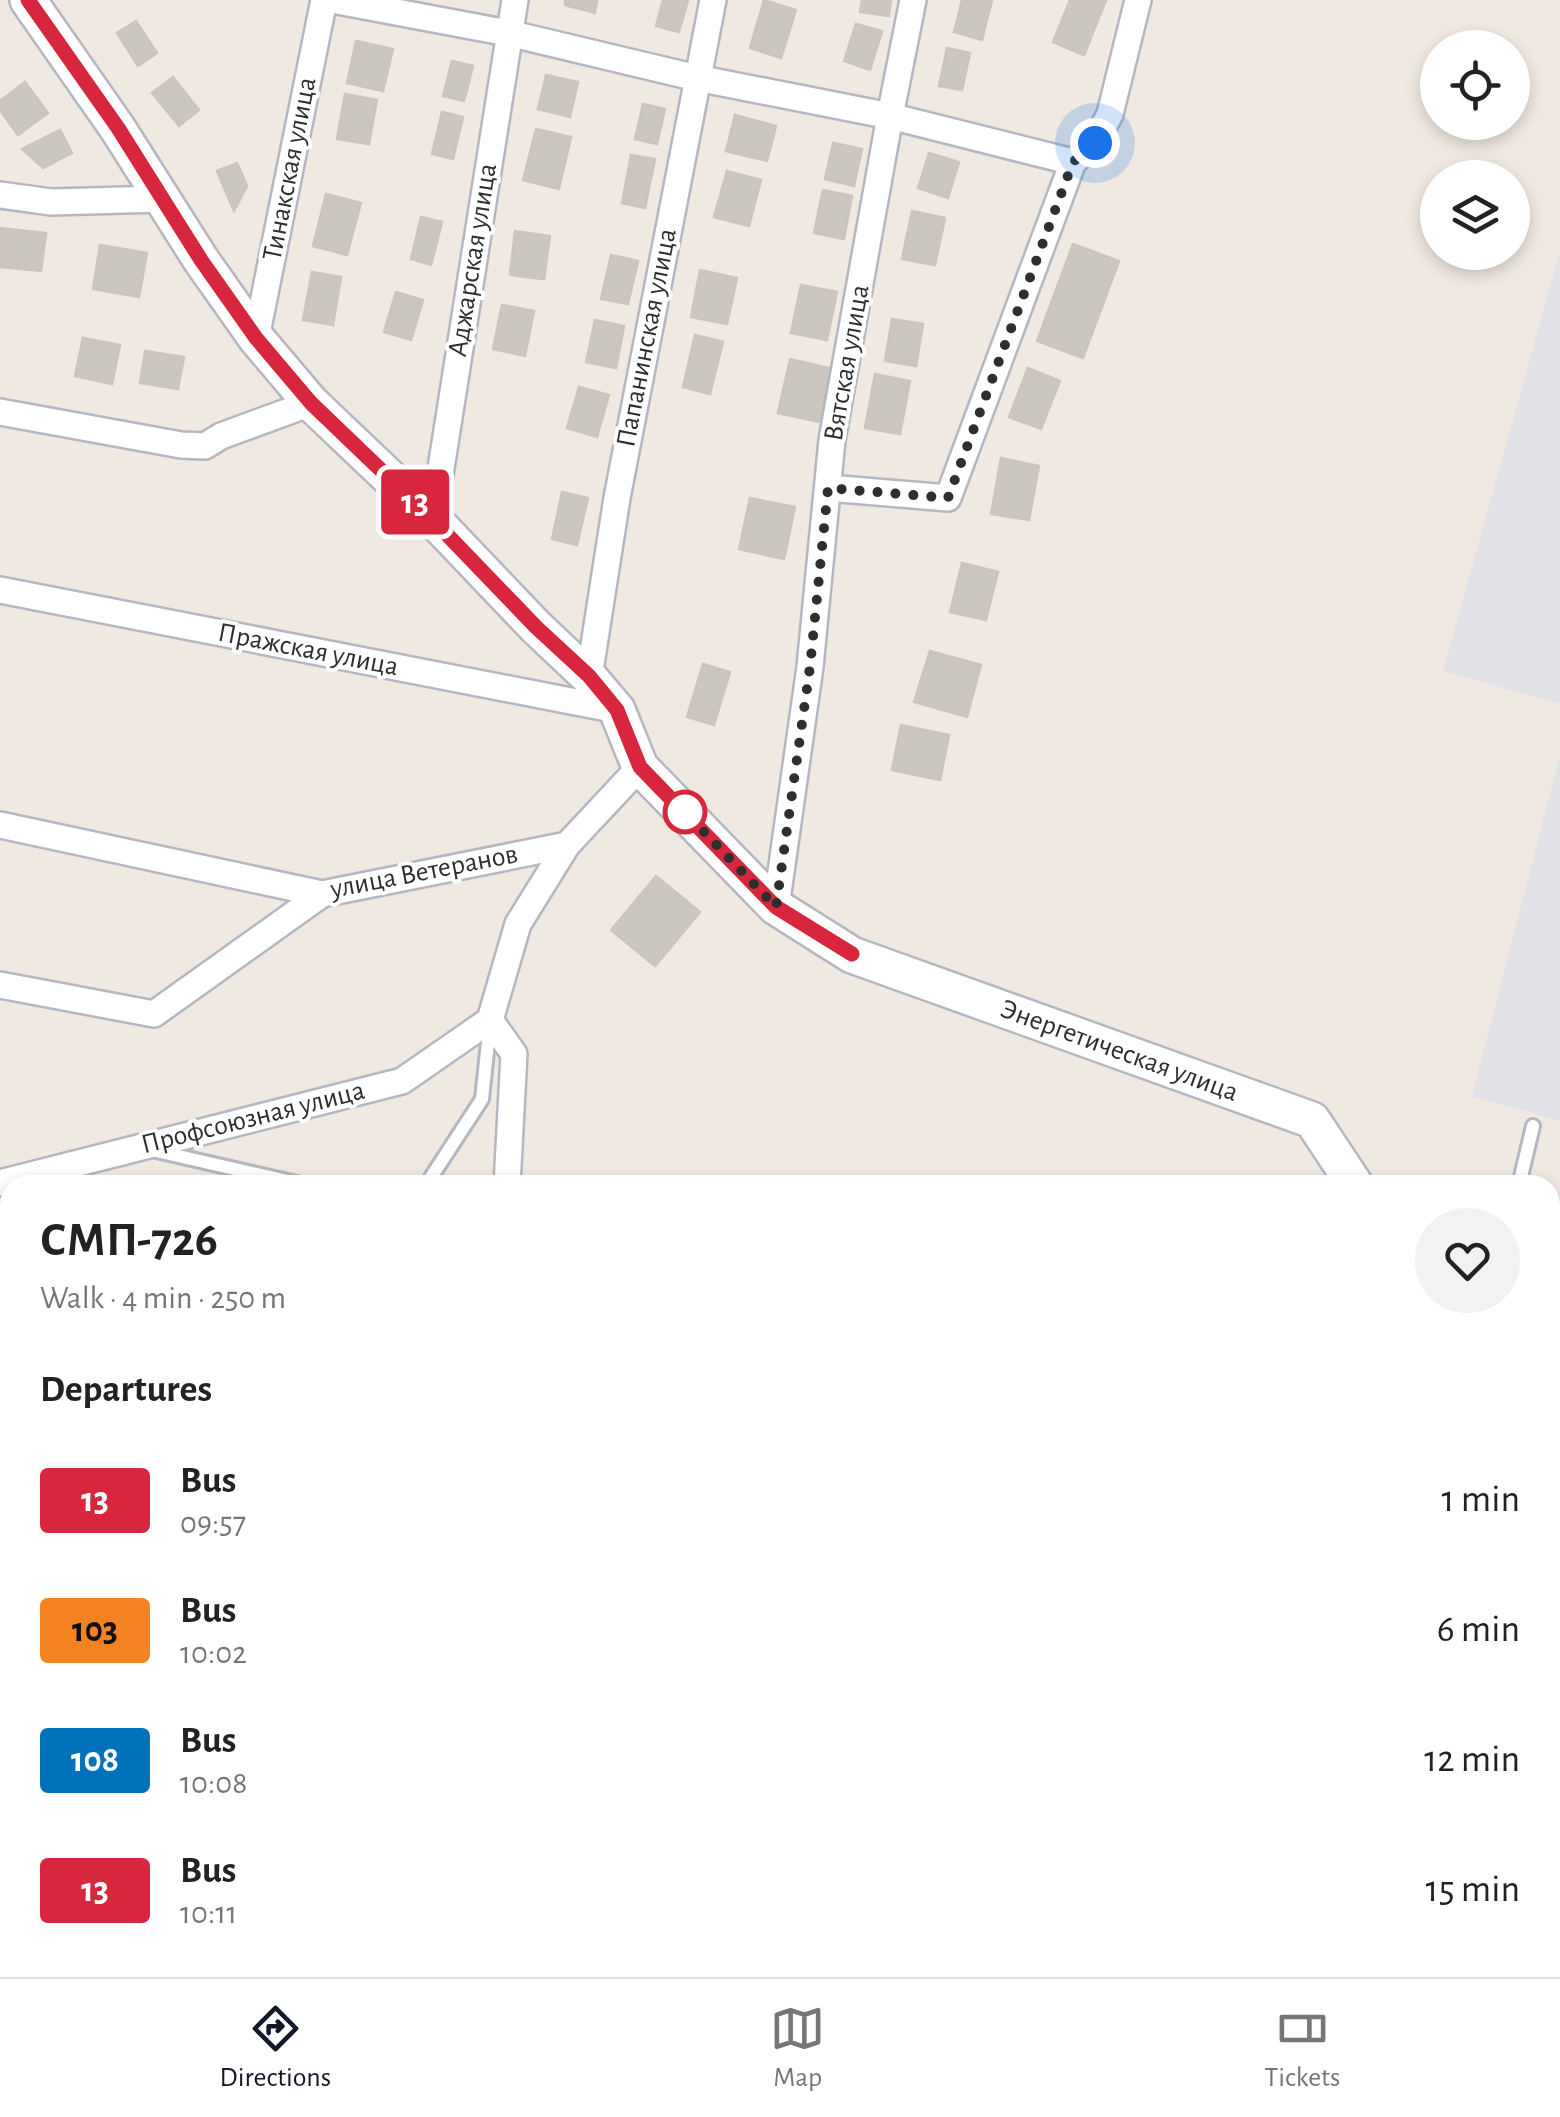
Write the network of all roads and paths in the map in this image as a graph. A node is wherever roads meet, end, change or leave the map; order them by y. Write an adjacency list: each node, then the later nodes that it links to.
1 (28, 0): 13 (street)
2 (324, 0): 14 (street, Тинакская улица)
3 (332, 0): 8 (street)
4 (515, 0): 8 (street, Аджарская улица)
5 (713, 0): 9 (street, Папанинская улица)
6 (913, 0): 10 (street, Вятская улица)
7 (1138, 0): 11 (street)
8 (508, 33): 9 (street); 18 (street, Аджарская улица)
9 (696, 78): 10 (street); 20 (street, Папанинская улица)
10 (890, 116): 11 (street); 17 (street, Вятская улица)
11 (1073, 162): 17 (street)
12 (0, 196): 13 (street)
13 (162, 200): 14 (street)
14 (256, 338): 15 (street)
15 (311, 403): 16 (street); 18 (street)
16 (0, 412)
17 (828, 488): 26 (street, Вятская улица)
18 (433, 520): 20 (street)
19 (0, 590): 21 (street, Пражская улица)
20 (589, 676): 21 (street)
21 (617, 710): 22 (street)
22 (640, 767): 24 (street); 26 (street, Энергетическая улица)
23 (0, 825): 25 (street, улица Ветеранов)
24 (567, 844): 25 (street, улица Ветеранов); 28 (street)
25 (322, 894): 27 (street)
26 (776, 907): 35 (street, Энергетическая улица)
27 (0, 985)
28 (490, 1020): 30 (street, Профсоюзная улица); 33 (lane); 34 (street)
29 (1533, 1126): 36 (lane)
30 (137, 1147): 31 (street, Профсоюзная улица); 32 (lane)
31 (30, 1175)
32 (261, 1175)
33 (433, 1175)
34 (508, 1175)
35 (1349, 1175)
36 (1521, 1175)

